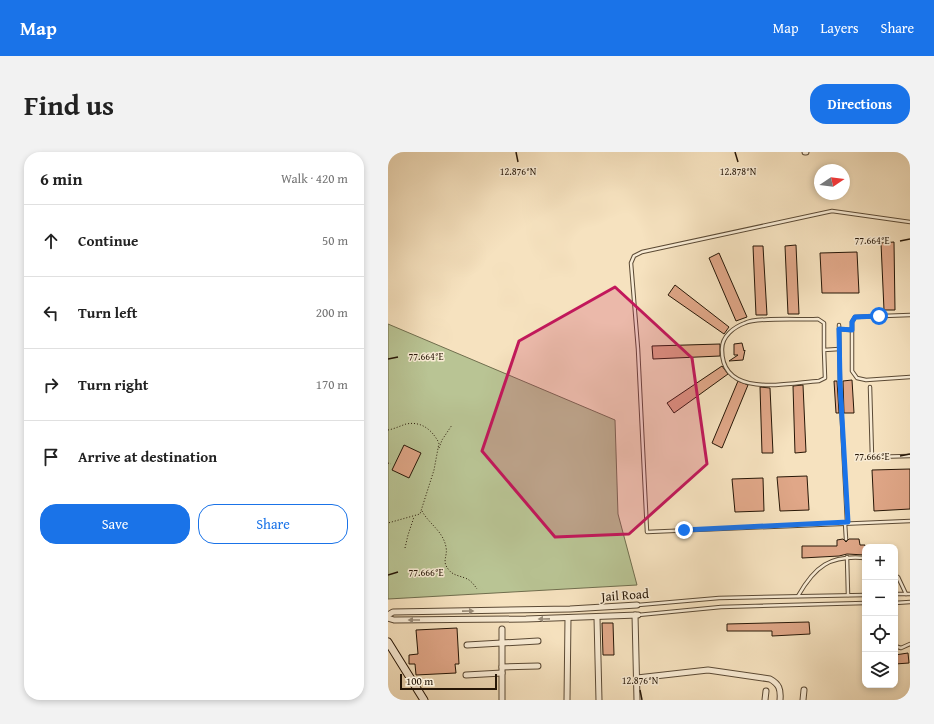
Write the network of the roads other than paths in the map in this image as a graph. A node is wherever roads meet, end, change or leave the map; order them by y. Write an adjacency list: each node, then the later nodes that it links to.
1 (910, 222): 12 (lane)
2 (910, 315): 5 (lane)
3 (839, 325): 4 (lane)
4 (839, 329): 5 (lane); 6 (lane)
5 (852, 330): 8 (lane)
6 (840, 349): 7 (lane); 12 (lane)
7 (824, 350): 7 (lane)
8 (910, 377)
9 (870, 387): 10 (lane)
10 (910, 456)
11 (910, 521): 12 (lane)
12 (846, 523): 13 (lane)
13 (846, 539)
14 (847, 557): 15 (lane); 18 (lane); 20 (lane)
15 (862, 558)
16 (898, 577): 17 (lane)
17 (908, 594)
18 (848, 595): 19 (lane, Jail Road); 20 (lane, Jail Road)
19 (862, 595)
20 (798, 596): 24 (lane, Jail Road)
21 (898, 602): 22 (lane)
22 (910, 602)
23 (862, 603): 25 (lane)
24 (637, 605): 26 (street, Jail Road, one-way to 24)
25 (637, 615): 28 (street); 40 (street)
26 (388, 617): 27 (street, one-way to 26)
27 (568, 618): 28 (street); 45 (street)
28 (597, 618): 46 (street)
29 (502, 629): 32 (street)
30 (538, 641): 32 (street)
31 (388, 642): 43 (main road)
32 (502, 643): 34 (street); 37 (street)
33 (910, 644): 35 (lane)
34 (467, 645)
35 (898, 647)
36 (538, 666): 37 (street)
37 (502, 667): 38 (street)
38 (502, 673): 39 (street); 44 (street)
39 (466, 675)
40 (637, 678): 47 (street); 49 (street)
41 (804, 690): 50 (street)
42 (766, 691): 48 (street)
43 (424, 700)
44 (502, 700)
45 (567, 700)
46 (599, 700)
47 (637, 700)
48 (765, 700)
49 (780, 700)
50 (803, 700)

